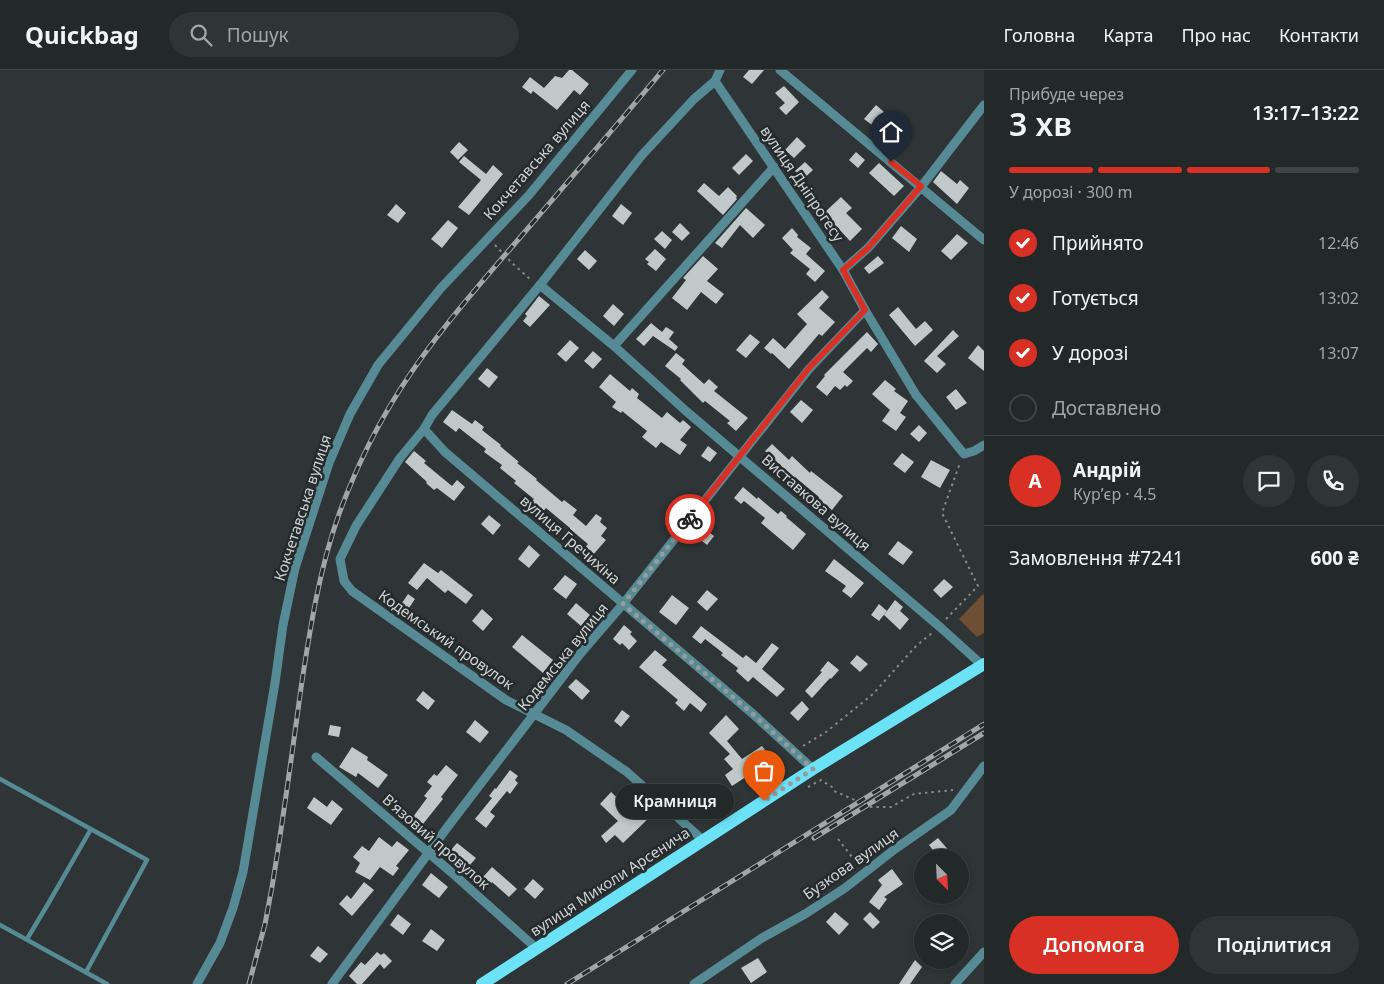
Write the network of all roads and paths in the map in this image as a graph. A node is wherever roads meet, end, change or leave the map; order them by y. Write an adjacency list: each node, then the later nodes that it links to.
1 (632, 70): 37 (street, Кокчетавська вулиця)
2 (720, 70): 4 (street)
3 (780, 70): 7 (street)
4 (715, 81): 6 (street, вулиця Дніпрогесу); 11 (street)
5 (984, 105): 7 (street)
6 (774, 167): 10 (street, вулиця Дніпрогесу); 13 (street)
7 (921, 186): 8 (street); 10 (street)
8 (984, 240)
9 (496, 246): 11 (path)
10 (843, 270): 12 (street, вулиця Дніпрогесу)
11 (540, 285): 13 (street, Виставкова вулиця); 14 (street)
12 (865, 310): 15 (street, вулиця Дніпрогесу); 16 (street, Кодемська вулиця)
13 (614, 346): 16 (street, Виставкова вулиця)
14 (424, 428): 17 (street, вулиця Гречихіна); 19 (street, Кодемський провулок)
15 (984, 445)
16 (740, 456): 17 (street, Кодемська вулиця); 18 (street, Виставкова вулиця)
17 (623, 604): 19 (street, Кодемська вулиця); 22 (street, вулиця Гречихіна)
18 (983, 664): 22 (main road, вулиця Миколи Арсенича)
19 (534, 713): 28 (street, Кодемський провулок); 29 (street, Кодемська вулиця)
20 (316, 757): 29 (street, Вʼязовий провулок)
21 (984, 766): 24 (street, Бузкова вулиця)
22 (813, 769): 28 (main road, вулиця Миколи Арсенича)
23 (0, 779): 26 (lane)
24 (967, 789): 25 (path); 30 (street, Бузкова вулиця)
25 (803, 790)
26 (91, 829): 32 (lane); 35 (lane)
27 (838, 839): 30 (path)
28 (704, 841): 33 (main road, вулиця Миколи Арсенича)
29 (428, 853): 33 (street, Вʼязовий провулок); 38 (street, Кодемська вулиця)
30 (866, 873): 40 (street, Бузкова вулиця)
31 (0, 925): 32 (lane)
32 (27, 940): 35 (lane)
33 (536, 948): 39 (main road, вулиця Миколи Арсенича)
34 (984, 952): 41 (street)
35 (86, 972): 36 (lane)
36 (107, 984)
37 (197, 984)
38 (332, 984)
39 (482, 984)
40 (694, 984)
41 (956, 984)

